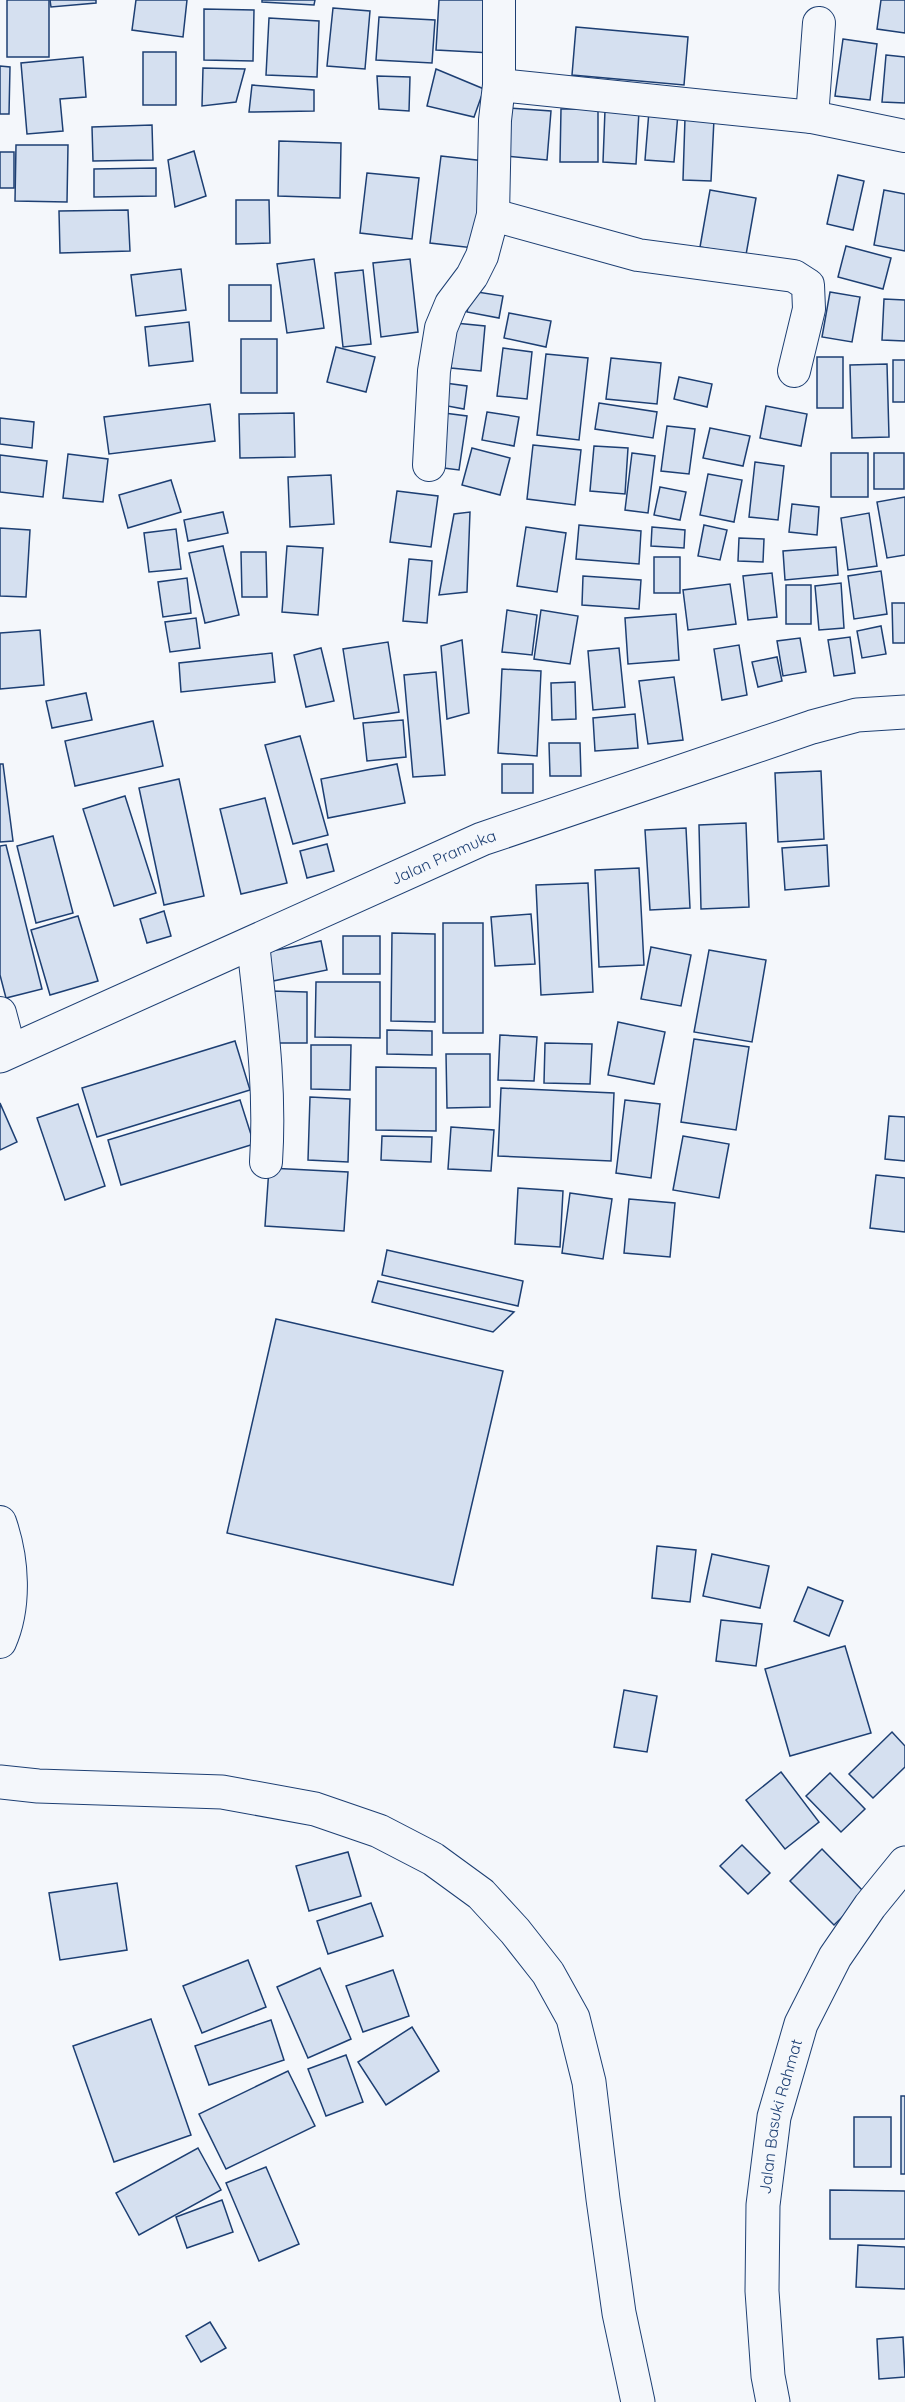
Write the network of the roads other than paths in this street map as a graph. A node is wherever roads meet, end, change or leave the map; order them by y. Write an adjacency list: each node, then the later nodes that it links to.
1 (499, 0): 3 (street)
2 (819, 23): 4 (street)
3 (499, 85): 4 (street); 6 (street)
4 (812, 117): 5 (street)
5 (905, 136)
6 (493, 215): 7 (street); 8 (street)
7 (794, 371)
8 (429, 465)
9 (905, 712): 10 (main road, Jalan Pramuka)
10 (253, 943): 12 (main road, Jalan Pramuka); 13 (street)
11 (0, 1013): 12 (street)
12 (5, 1053)
13 (266, 1162)
14 (0, 1522): 15 (street)
15 (0, 1642)
16 (0, 1782): 18 (main road)
17 (905, 1863): 19 (main road, Jalan Basuki Rahmat)
18 (638, 2402)
19 (773, 2402)

